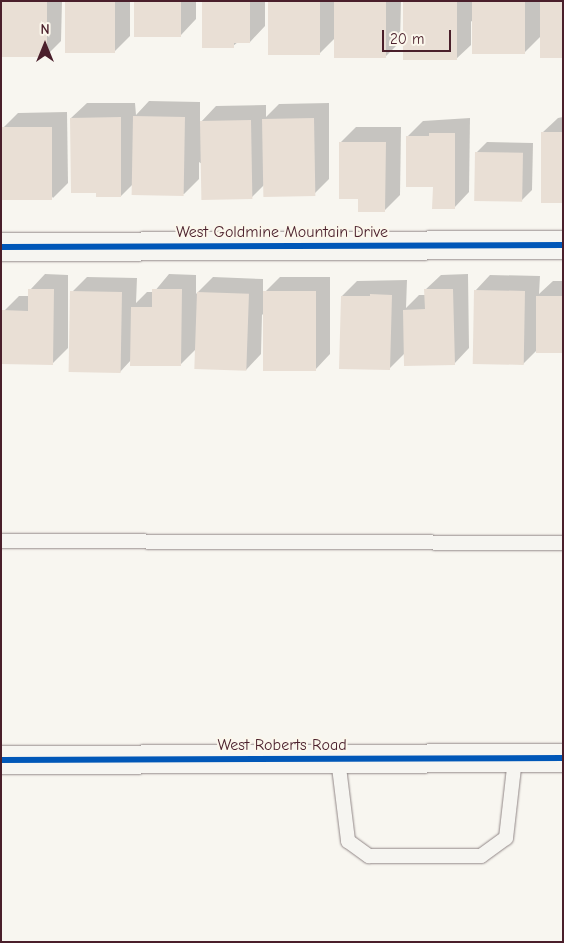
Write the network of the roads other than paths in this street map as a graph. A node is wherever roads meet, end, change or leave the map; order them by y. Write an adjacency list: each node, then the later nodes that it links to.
1 (563, 245): 2 (street, West Goldmine Mountain Drive)
2 (1, 247)
3 (1, 540): 4 (lane)
4 (563, 544)
5 (563, 758): 7 (street, West Roberts Road)
6 (338, 759): 7 (street, West Roberts Road); 7 (lane); 8 (street, West Roberts Road)
7 (515, 759)
8 (1, 760)

